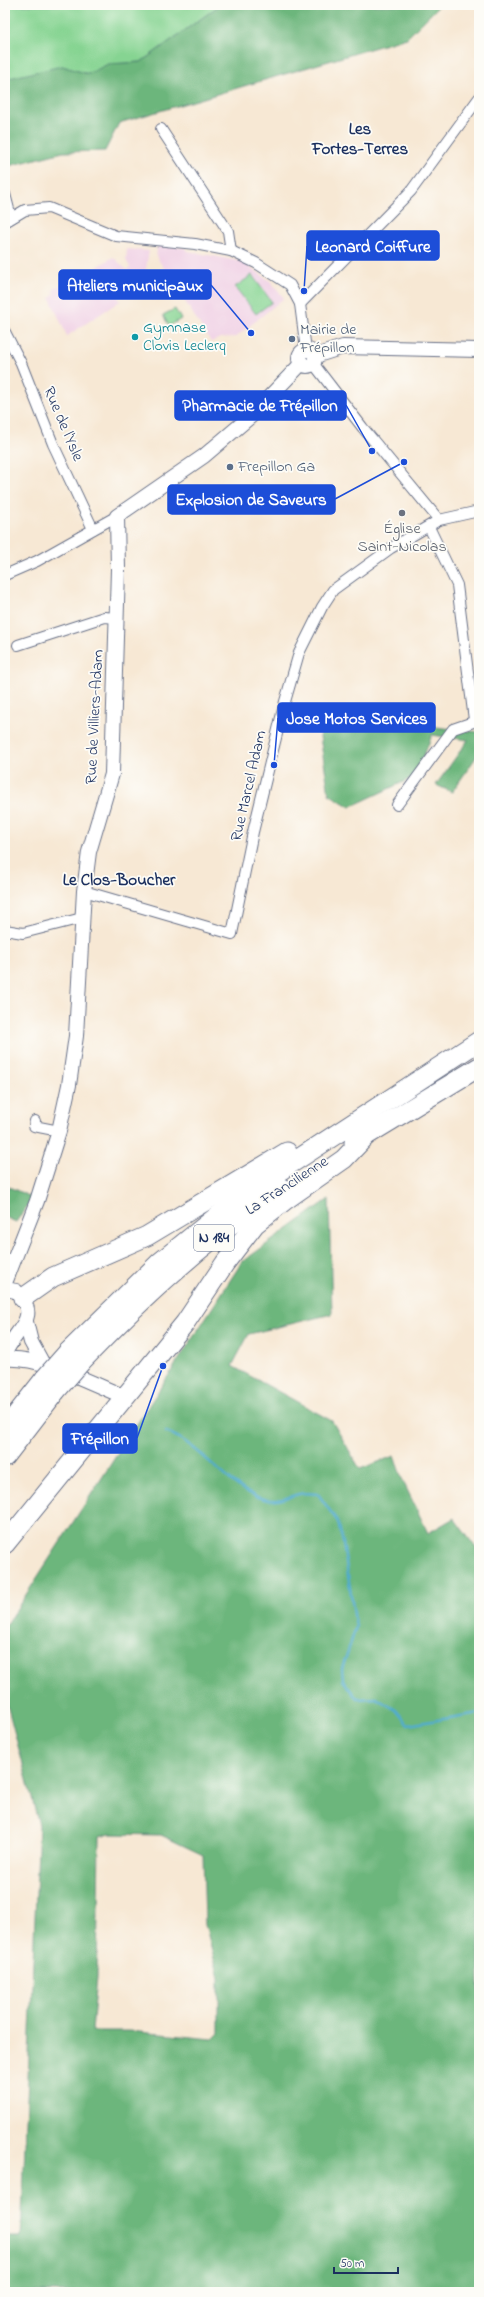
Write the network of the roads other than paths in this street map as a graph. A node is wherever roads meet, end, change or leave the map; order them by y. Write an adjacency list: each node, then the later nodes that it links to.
1 (479, 98): 6 (street)
2 (161, 129): 5 (street)
3 (5, 194): 4 (street)
4 (8, 220): 5 (street)
5 (231, 251): 6 (street)
6 (300, 304): 9 (street)
7 (5, 332): 14 (street, Rue de l'Ysle)
8 (479, 350): 9 (street)
9 (309, 358): 11 (street); 12 (street)
10 (479, 509): 12 (street)
11 (117, 516): 14 (street); 16 (street, Rue de Villiers-Adam)
12 (439, 520): 13 (street, Rue Marcel Adam)
13 (429, 527): 18 (street); 20 (street, Rue Marcel Adam)
14 (93, 529): 15 (street)
15 (5, 575)
16 (117, 618): 17 (street); 20 (street, Rue de Villiers-Adam)
17 (18, 645)
18 (477, 720): 19 (street)
19 (397, 805)
20 (84, 891): 21 (street, Rue de Villiers-Adam)
21 (82, 918): 22 (street); 27 (street, Rue de Villiers-Adam)
22 (5, 930)
23 (479, 1041): 26 (highway, La Francilienne / N 184)
24 (479, 1067): 28 (highway, La Francilienne / N 184)
25 (35, 1121): 27 (street)
26 (345, 1127): 29 (highway); 32 (highway, La Francilienne / N 184)
27 (59, 1131): 29 (street, Rue de Villiers-Adam)
28 (365, 1137): 32 (highway, La Francilienne / N 184); 35 (highway)
29 (12, 1286): 30 (street)
30 (26, 1322): 31 (street); 34 (street)
31 (5, 1353)
32 (74, 1357): 34 (highway, La Francilienne / N 184, bridge)
33 (5, 1359): 34 (street)
34 (48, 1378): 35 (street); 36 (highway, La Francilienne / N 184); 37 (highway, La Francilienne / N 184)
35 (125, 1397): 38 (highway)
36 (5, 1429)
37 (5, 1458)
38 (5, 1544)

